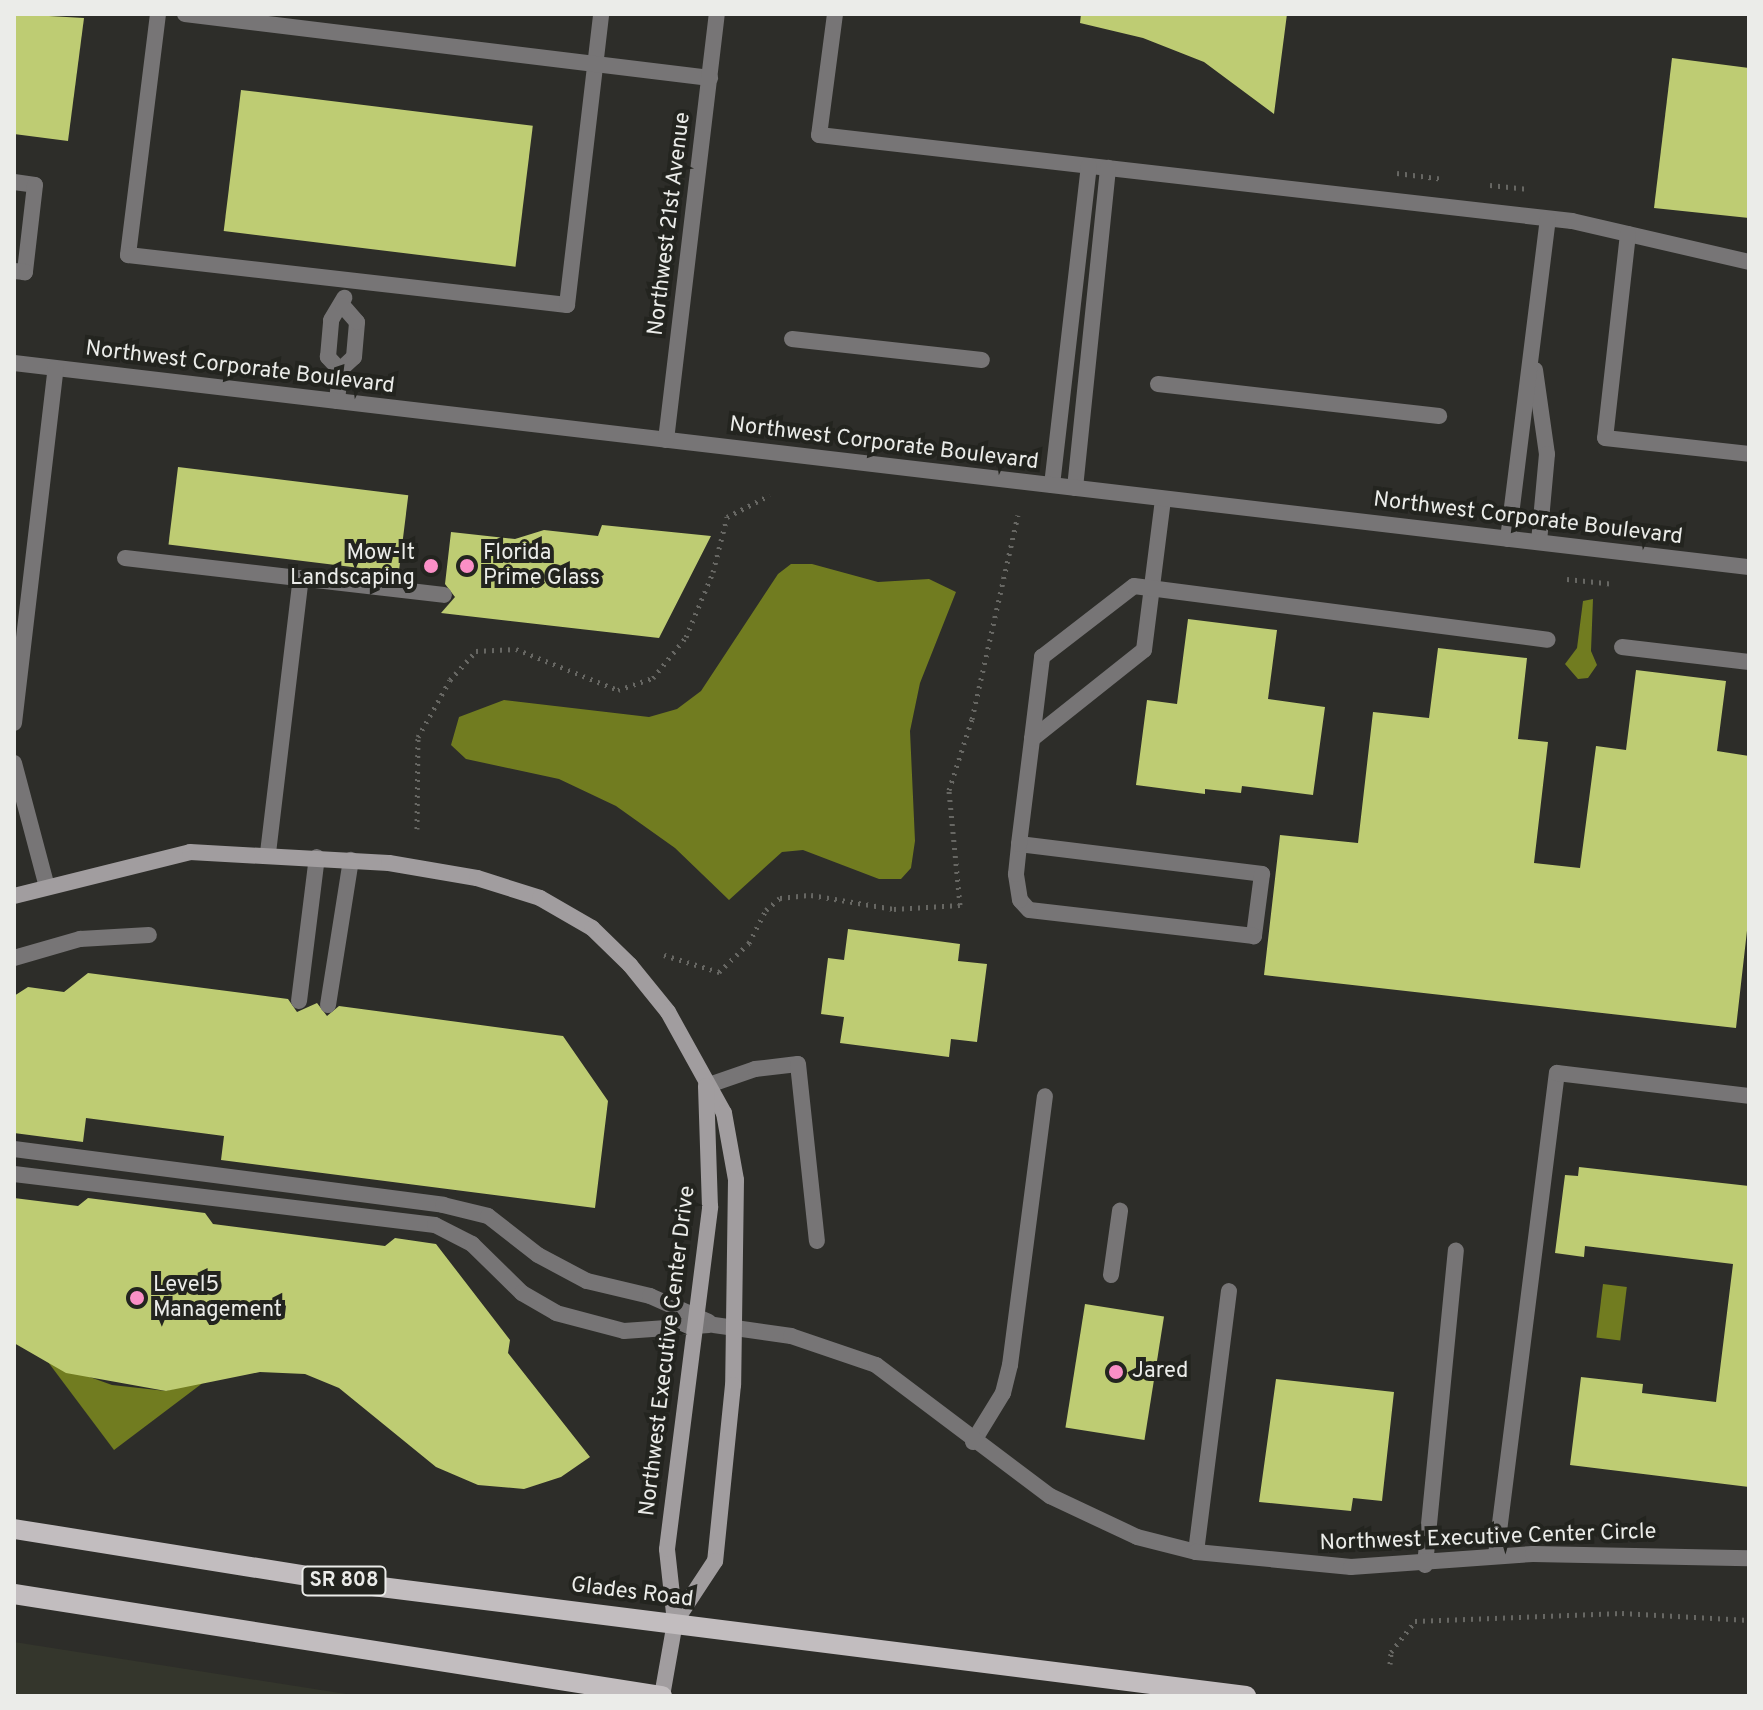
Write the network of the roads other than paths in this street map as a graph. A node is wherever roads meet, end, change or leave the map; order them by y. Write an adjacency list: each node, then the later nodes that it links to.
1 (158, 14): 15 (street)
2 (185, 14): 6 (street)
3 (601, 14): 6 (street)
4 (717, 14): 7 (street, Northwest 21st Avenue)
5 (835, 14): 8 (street)
6 (595, 62): 7 (street); 15 (street)
7 (710, 78): 26 (street, Northwest 21st Avenue)
8 (1089, 166): 9 (street); 28 (street)
9 (1108, 168): 11 (street); 29 (street)
10 (14, 182): 14 (street)
11 (1548, 219): 12 (street); 18 (street)
12 (1628, 234): 13 (street); 27 (street)
13 (1749, 262)
14 (14, 271)
15 (345, 282): 16 (street)
16 (343, 306): 22 (street); 22 (street)
17 (792, 339): 19 (street)
18 (1532, 354): 31 (street); 32 (street)
19 (982, 360)
20 (14, 363): 21 (street, Northwest Corporate Boulevard)
21 (56, 368): 24 (street, Northwest Corporate Boulevard); 41 (street)
22 (340, 370): 24 (street)
23 (1158, 384): 25 (street)
24 (337, 401): 26 (street, Northwest Corporate Boulevard)
25 (1439, 416)
26 (666, 440): 28 (street, Northwest Corporate Boulevard)
27 (1749, 454)
28 (1052, 485): 29 (street, Northwest Corporate Boulevard)
29 (1075, 488): 30 (street, Northwest Corporate Boulevard)
30 (1163, 499): 31 (street, Northwest Corporate Boulevard); 36 (street)
31 (1508, 539): 32 (street, Northwest Corporate Boulevard)
32 (1539, 542): 34 (street, Northwest Corporate Boulevard)
33 (125, 558): 35 (street)
34 (1749, 567)
35 (301, 578): 37 (street); 45 (street)
36 (1153, 589): 38 (street); 42 (street); 42 (street)
37 (444, 595)
38 (1547, 640)
39 (1622, 647): 40 (street)
40 (1749, 662)
41 (14, 723)
42 (1032, 739): 44 (street)
43 (14, 763): 48 (street)
44 (1019, 844): 44 (street)
45 (268, 853): 46 (street, Northwest Executive Center Drive); 48 (street, Northwest Executive Center Drive)
46 (317, 857): 47 (street, Northwest Executive Center Drive); 52 (street)
47 (351, 860): 53 (street); 54 (street, Northwest Executive Center Drive)
48 (47, 887): 49 (street, Northwest Executive Center Drive)
49 (14, 896)
50 (149, 935): 51 (street)
51 (14, 958)
52 (299, 1001)
53 (328, 1005)
54 (706, 1086): 60 (street); 64 (street, Northwest Executive Center Drive); 65 (street, Northwest Executive Center Drive)
55 (1045, 1096): 66 (street)
56 (1749, 1096): 69 (street)
57 (14, 1149): 64 (street)
58 (14, 1174): 64 (street, Northwest Executive Center Circle)
59 (1120, 1211): 62 (street)
60 (817, 1241)
61 (1456, 1251): 71 (street)
62 (1111, 1275)
63 (1229, 1291): 68 (street)
64 (694, 1321): 65 (street, Northwest Executive Center Circle); 73 (street, Northwest Executive Center Drive)
65 (735, 1328): 66 (street, Northwest Executive Center Circle); 73 (street, Northwest Executive Center Drive)
66 (973, 1442): 68 (street, Northwest Executive Center Circle)
67 (14, 1529): 73 (main road, Glades Road / SR 808)
68 (1196, 1552): 71 (street, Northwest Executive Center Circle)
69 (1496, 1555): 70 (street, Northwest Executive Center Circle); 71 (street, Northwest Executive Center Circle)
70 (1749, 1558)
71 (1425, 1565)
72 (14, 1594): 74 (main road)
73 (675, 1622): 74 (street, Northwest Executive Center Drive); 75 (main road, Glades Road / SR 808)
74 (662, 1696)
75 (1246, 1696)

